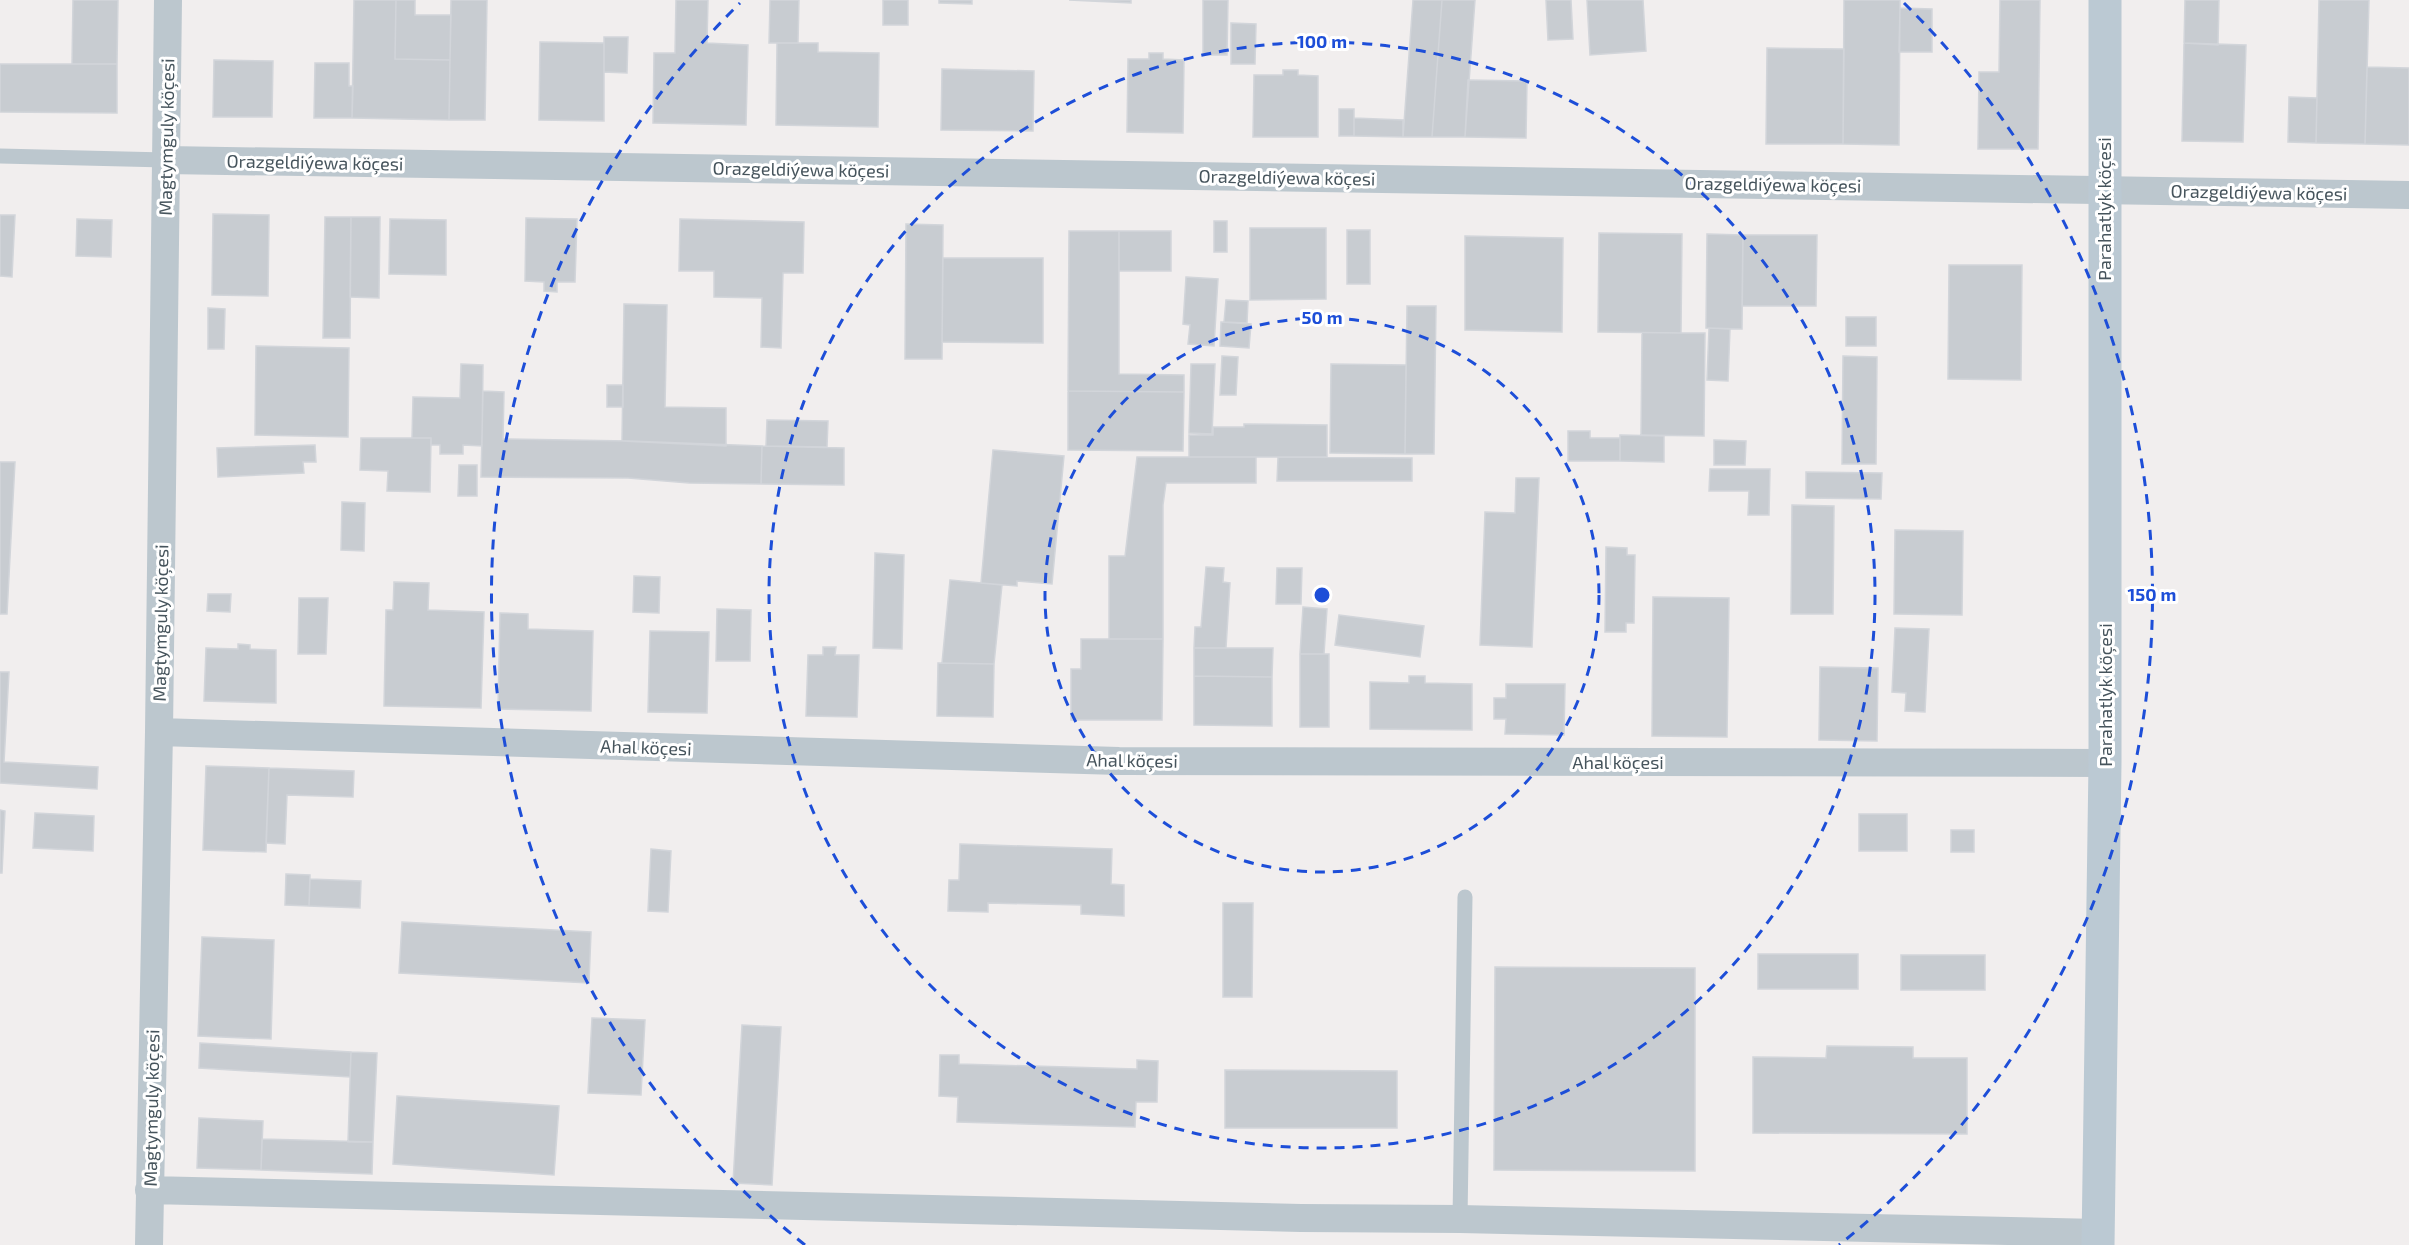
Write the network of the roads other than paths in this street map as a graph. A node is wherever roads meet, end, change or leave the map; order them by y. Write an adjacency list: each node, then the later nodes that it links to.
1 (168, 0): 4 (street, Magtymguly köçesi)
2 (2105, 0): 5 (street, Parahatlyk köçesi)
3 (0, 156): 4 (lane)
4 (166, 160): 5 (street, Orazgeldiýewa köçesi); 7 (street, Magtymguly köçesi)
5 (2103, 188): 6 (street, Orazgeldiýewa köçesi); 8 (street, Parahatlyk köçesi)
6 (2409, 195)
7 (159, 732): 8 (street, Ahal köçesi); 10 (street, Magtymguly köçesi)
8 (2105, 763): 12 (street, Parahatlyk köçesi)
9 (1465, 897): 11 (lane)
10 (149, 1190): 11 (street); 13 (street, Magtymguly köçesi)
11 (1460, 1219): 12 (street)
12 (2098, 1239)
13 (149, 1245)

